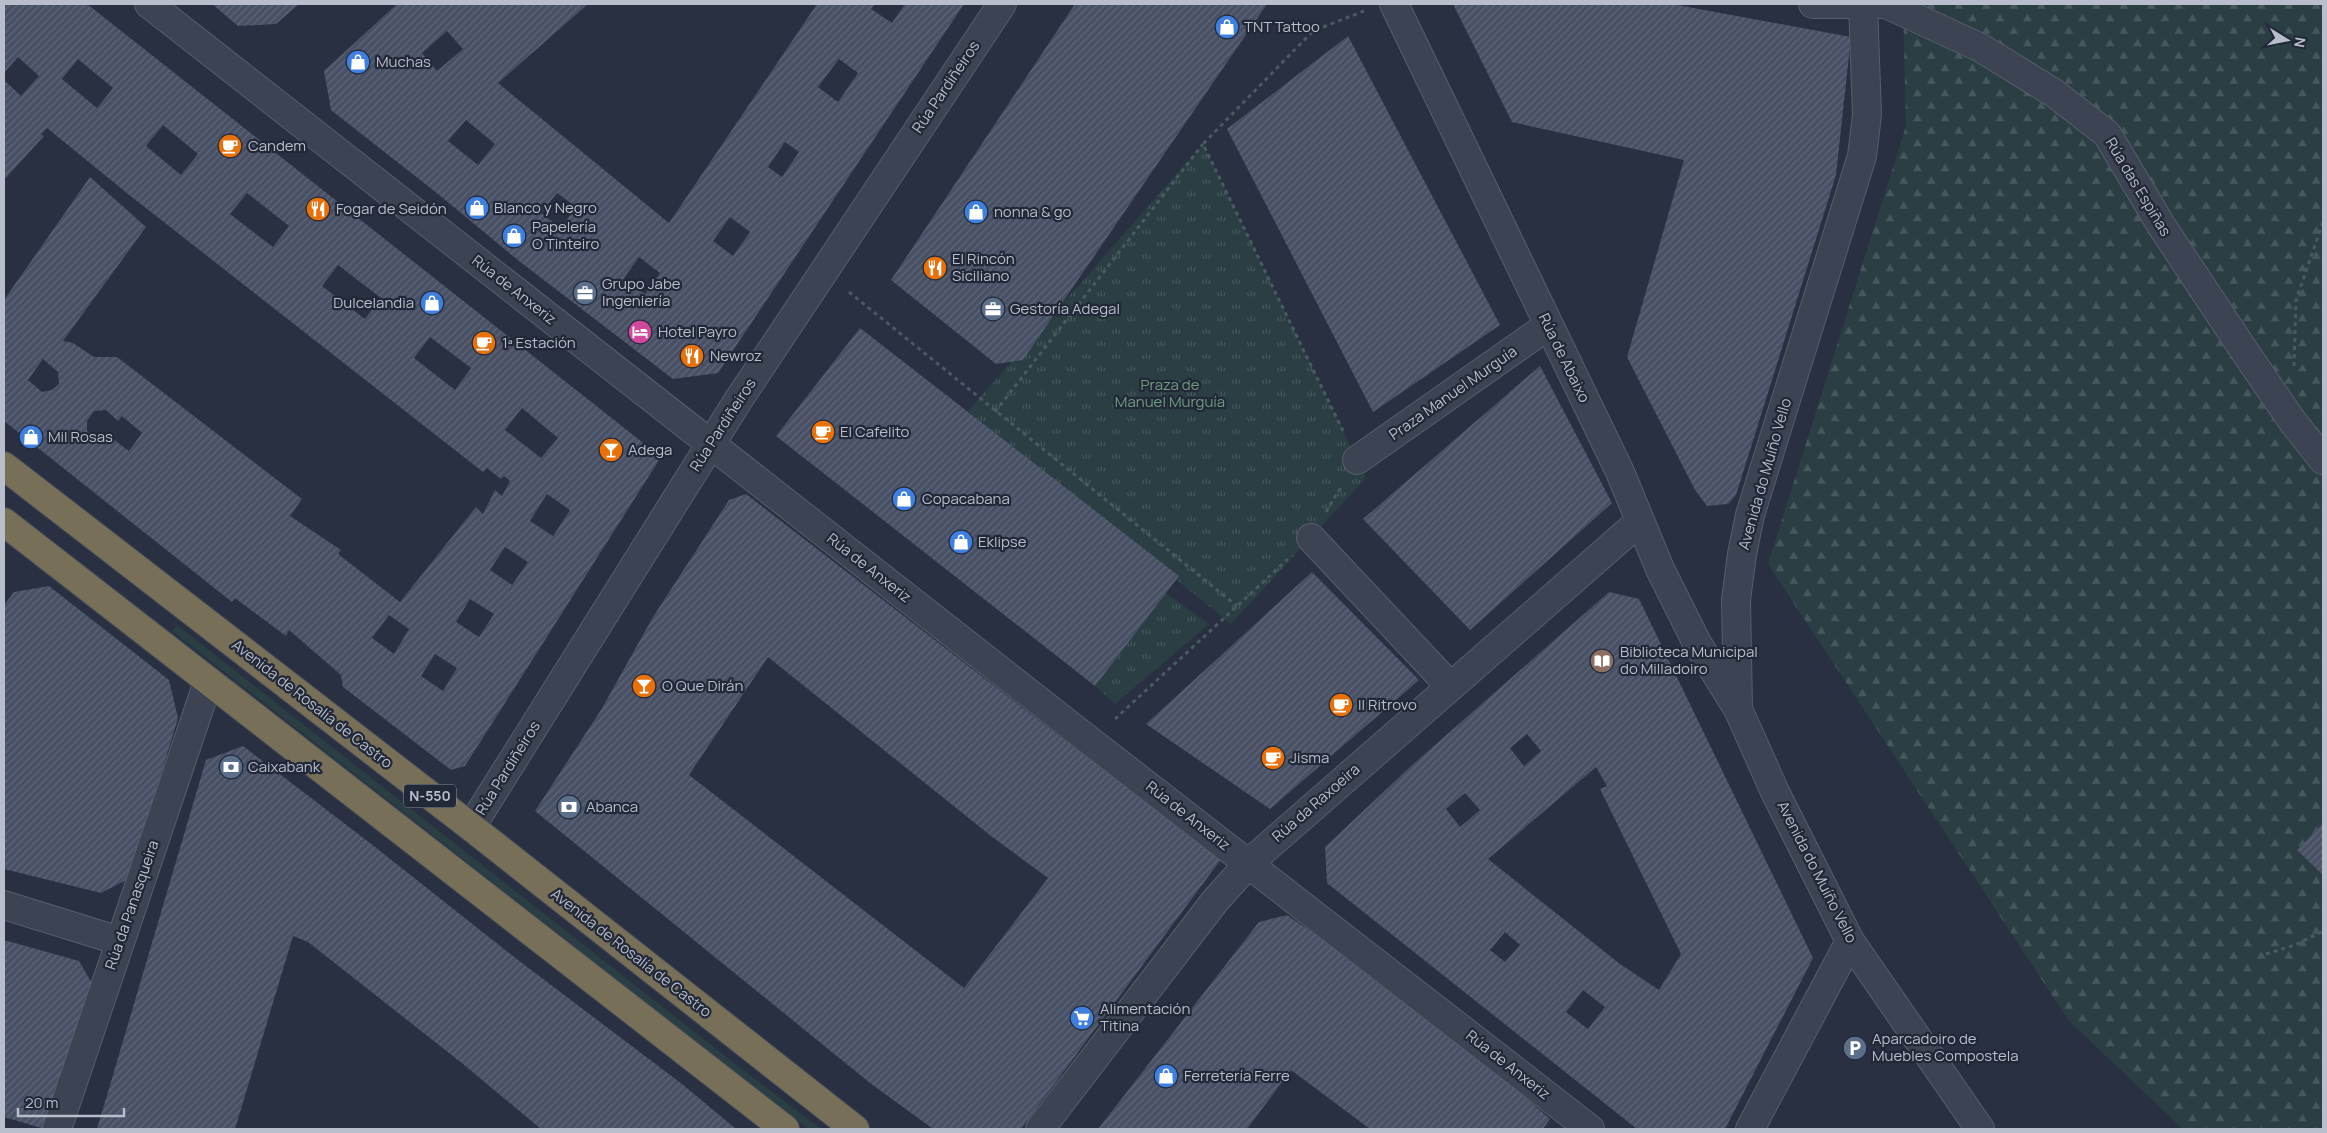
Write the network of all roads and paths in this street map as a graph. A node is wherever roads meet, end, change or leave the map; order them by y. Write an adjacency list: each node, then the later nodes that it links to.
1 (149, 4): 13 (street, Rúa de Anxeriz)
2 (1002, 4): 9 (street, Rúa Pardiñeiros)
3 (1394, 4): 10 (street, Rúa de Abaixo)
4 (1813, 4): 5 (street, Rúa das Espiñas)
5 (1863, 4): 12 (street, Rúa das Espiñas); 23 (street, Avenida do Muíño Vello)
6 (1366, 10): 7 (path)
7 (1203, 144): 11 (path); 14 (path)
8 (2323, 222): 12 (path)
9 (823, 272): 11 (path); 13 (street, Rúa Pardiñeiros)
10 (1548, 325): 14 (street, Praza Manuel Murguía); 17 (street, Rúa de Abaixo)
11 (995, 412): 20 (path)
12 (2294, 422): 15 (street, Rúa das Espiñas)
13 (711, 444): 24 (street, Rúa de Anxeriz); 25 (street, Rúa Pardiñeiros)
14 (1357, 460): 19 (path)
15 (2323, 460)
16 (4, 466): 25 (highway, Avenida de Rosalía de Castro / N-550)
17 (1639, 522): 22 (street, Rúa da Raxoeira); 23 (street, Rúa de Abaixo)
18 (7, 532): 21 (highway, N-550)
19 (1311, 538): 20 (path); 22 (street)
20 (1237, 606): 24 (path)
21 (208, 682): 29 (street, Rúa da Panasqueira); 33 (highway, N-550)
22 (1450, 686): 26 (street, Rúa da Raxoeira)
23 (1738, 710): 30 (street, Avenida do Muíño Vello)
24 (1090, 741): 26 (street, Rúa de Anxeriz)
25 (471, 827): 34 (highway, Avenida de Rosalía de Castro / N-550)
26 (1249, 863): 35 (street, Rúa da Raxoeira); 36 (street, Rúa de Anxeriz)
27 (4, 905): 29 (street)
28 (2323, 930): 31 (path)
29 (120, 941): 32 (street, Rúa da Panasqueira)
30 (1850, 941): 37 (street); 38 (street, Avenida do Muíño Vello)
31 (2266, 954)
32 (57, 1129)
33 (784, 1129)
34 (855, 1129)
35 (1040, 1129)
36 (1590, 1129)
37 (1750, 1129)
38 (1980, 1129)

